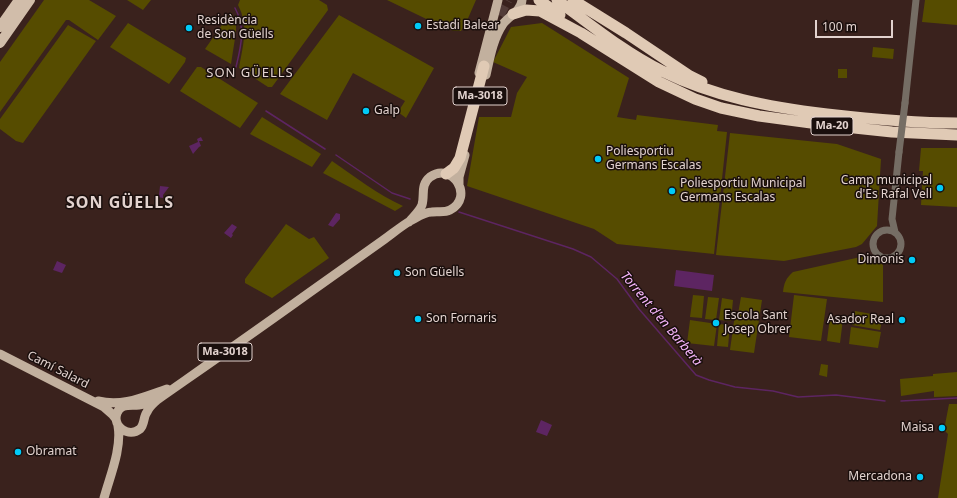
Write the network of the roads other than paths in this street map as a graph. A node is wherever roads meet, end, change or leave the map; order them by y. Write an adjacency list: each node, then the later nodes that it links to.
1 (19, 0): 10 (highway)
2 (30, 0): 12 (highway)
3 (499, 0): 13 (main road)
4 (522, 0): 9 (main road)
5 (560, 0): 8 (highway)
6 (916, 0): 20 (street, bridge)
7 (545, 2): 8 (highway, Ma-20); 11 (highway, Ma-20)
8 (572, 6): 14 (highway, Ma-20)
9 (513, 14): 11 (highway); 17 (main road, Ma-3018)
10 (0, 27)
11 (581, 33): 15 (highway, Ma-20)
12 (0, 43)
13 (483, 63): 16 (highway)
14 (957, 123)
15 (957, 135)
16 (442, 174): 17 (main road); 18 (main road, Ma-3018)
17 (459, 184): 19 (main road, Ma-3018)
18 (423, 196): 19 (main road); 21 (main road, Ma-3018)
19 (437, 211): 21 (main road, Ma-3018)
20 (892, 219): 22 (street); 23 (street)
21 (409, 222): 25 (main road, Ma-3018)
22 (884, 230): 23 (street); 23 (street)
23 (895, 232)
24 (0, 354): 26 (main road, Camí Salard / Ma-3018)
25 (176, 387): 26 (main road); 27 (main road, Ma-3018)
26 (85, 398): 29 (main road, Camí Salard / Ma-3018)
27 (156, 400): 28 (main road, Ma-3018); 31 (main road, Ma-3018)
28 (135, 405): 30 (main road, Ma-3018); 31 (main road)
29 (104, 407): 30 (main road, Camí Salard / Ma-3018); 32 (main road, Camí Salard / Ma-3018)
30 (121, 408): 32 (main road)
31 (144, 417): 33 (main road, Ma-3018)
32 (117, 422): 33 (main road, Ma-3018); 34 (main road)
33 (131, 432): 34 (main road)
34 (117, 450): 35 (main road)
35 (104, 498)

